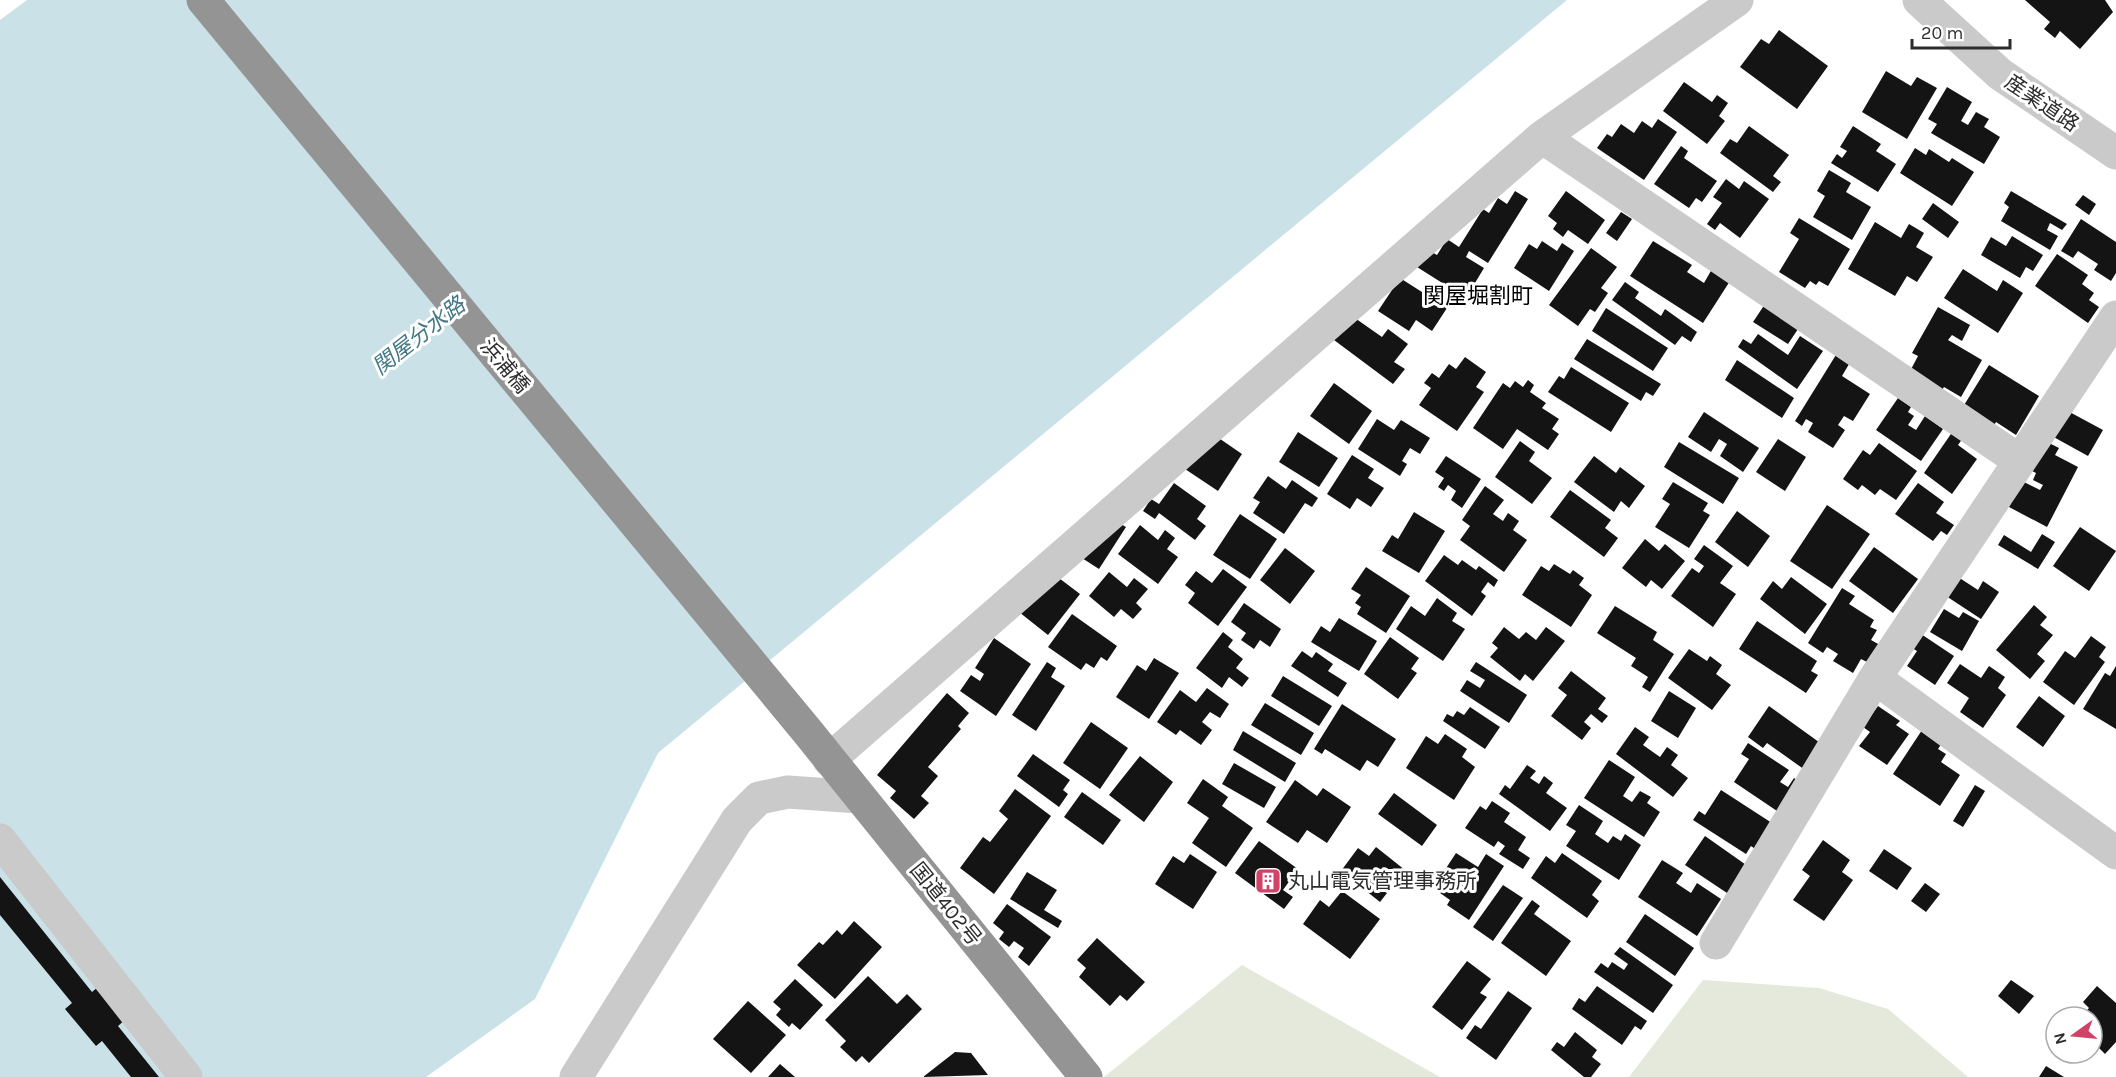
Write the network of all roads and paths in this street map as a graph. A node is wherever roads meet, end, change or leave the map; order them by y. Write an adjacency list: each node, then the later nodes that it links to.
1 (204, 0): 9 (highway, 浜浦橋)
2 (1737, 0): 4 (street)
3 (1919, 0): 5 (street, 産業道路)
4 (1542, 137): 7 (street); 10 (street)
5 (2116, 153)
6 (2116, 317): 7 (street)
7 (2020, 461): 8 (street)
8 (1875, 678): 13 (street); 14 (street)
9 (807, 731): 10 (highway, 国道402号)
10 (829, 760): 11 (highway, 国道402号)
11 (859, 797): 16 (street); 17 (highway, 国道402号)
12 (0, 840): 15 (street)
13 (2116, 853)
14 (1716, 943)
15 (186, 1077)
16 (576, 1077)
17 (1086, 1077)

